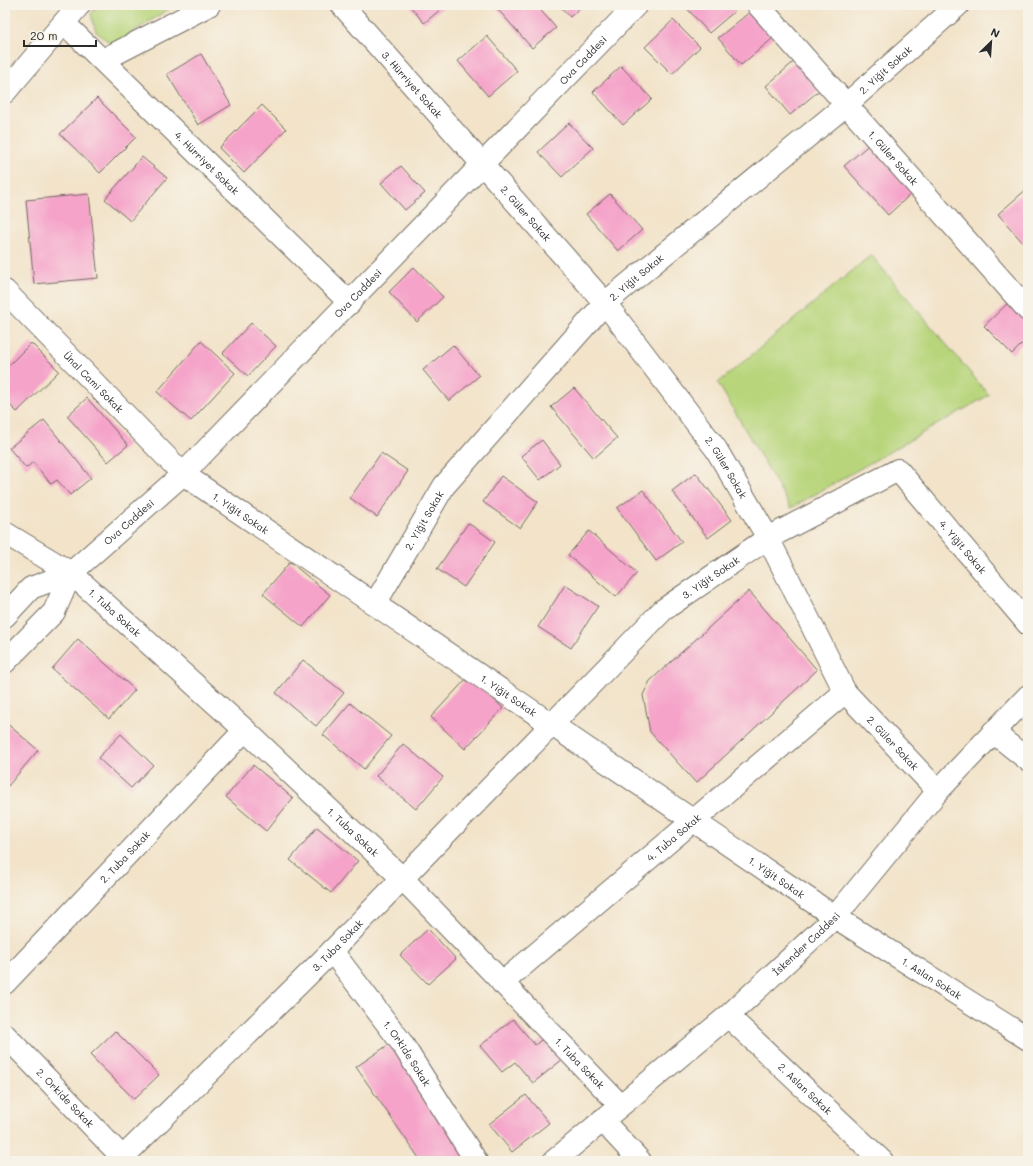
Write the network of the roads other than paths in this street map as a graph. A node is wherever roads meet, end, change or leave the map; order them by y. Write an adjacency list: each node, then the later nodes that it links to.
1 (79, 5): 7 (street)
2 (210, 5): 8 (street)
3 (342, 5): 11 (street, 3. Hürriyet Sokak)
4 (636, 5): 11 (street, Ova Caddesi)
5 (758, 5): 10 (street, 1. Güler Sokak)
6 (958, 5): 10 (street, 2. Yiğit Sokak)
7 (64, 23): 8 (street, 4. Hürriyet Sokak); 9 (street)
8 (103, 60): 13 (street, 4. Hürriyet Sokak)
9 (5, 92)
10 (847, 104): 14 (street, 2. Yiğit Sokak); 15 (street, 1. Güler Sokak)
11 (482, 165): 13 (street, Ova Caddesi); 14 (street, 2. Güler Sokak)
12 (5, 291): 17 (street, Ünal Cami Sokak)
13 (350, 303): 17 (street, Ova Caddesi)
14 (605, 304): 19 (street, 2. Güler Sokak); 21 (street, 2. Yiğit Sokak)
15 (1028, 310)
16 (898, 470): 19 (street, 3. Yiğit Sokak); 23 (street, 4. Yiğit Sokak)
17 (182, 474): 20 (street, Ova Caddesi); 21 (street, 1. Yiğit Sokak)
18 (5, 533): 20 (street, 1. Tuba Sokak)
19 (768, 538): 25 (street, 2. Güler Sokak); 27 (street, 3. Yiğit Sokak)
20 (71, 573): 22 (street, Ova Caddesi); 24 (street, Ova Caddesi); 28 (street, 1. Tuba Sokak)
21 (375, 604): 27 (street, 1. Yiğit Sokak)
22 (5, 616)
23 (1028, 624)
24 (5, 662)
25 (845, 692): 31 (street, 2. Güler Sokak); 32 (street, 4. Tuba Sokak)
26 (1028, 696): 29 (street, İskender Caddesi)
27 (552, 725): 32 (street, 1. Yiğit Sokak); 33 (street, 3. Tuba Sokak)
28 (245, 730): 33 (street, 1. Tuba Sokak); 37 (street, 2. Tuba Sokak)
29 (993, 732): 30 (street); 31 (street, İskender Caddesi)
30 (1028, 760)
31 (938, 792): 34 (street, İskender Caddesi)
32 (693, 820): 34 (street, 1. Yiğit Sokak); 36 (street, 4. Tuba Sokak)
33 (403, 879): 35 (street, 3. Tuba Sokak); 36 (street, 1. Tuba Sokak)
34 (835, 917): 38 (street, İskender Caddesi); 40 (street, 1. Aslan Sokak)
35 (332, 951): 43 (street, 3. Tuba Sokak); 44 (street, 1. Orkide Sokak)
36 (502, 983): 41 (street, 1. Tuba Sokak)
37 (5, 984)
38 (728, 1016): 41 (street, İskender Caddesi); 47 (street, 2. Aslan Sokak)
39 (5, 1035): 43 (street, 2. Orkide Sokak)
40 (1028, 1040)
41 (620, 1105): 42 (street, İskender Caddesi)
42 (602, 1120): 45 (street, İskender Caddesi); 46 (street)
43 (122, 1160)
44 (476, 1161)
45 (554, 1161)
46 (640, 1161)
47 (882, 1161)

